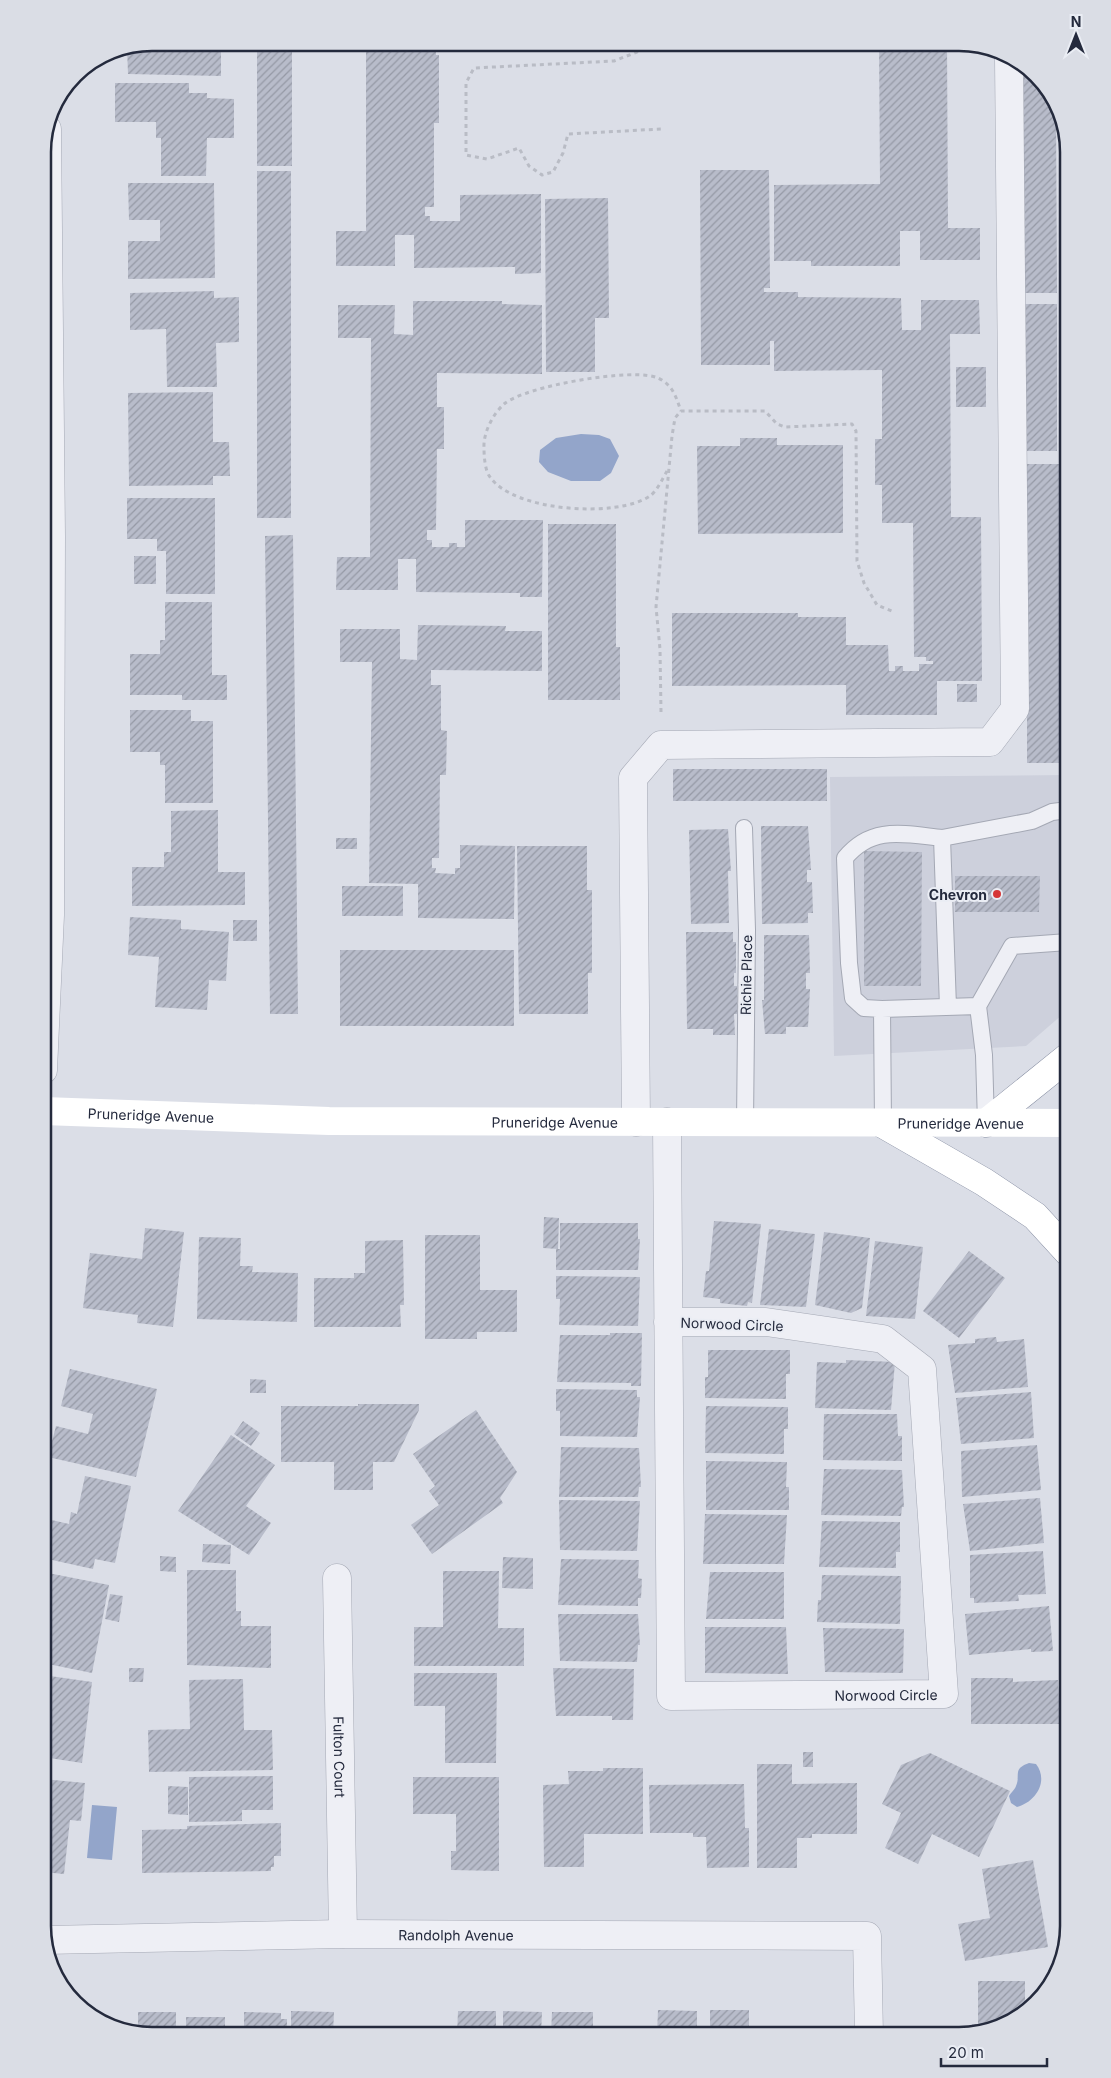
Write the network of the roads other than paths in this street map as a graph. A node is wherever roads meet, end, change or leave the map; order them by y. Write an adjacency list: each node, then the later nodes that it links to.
1 (1009, 65): 11 (street)
2 (1060, 811): 4 (lane)
3 (744, 828): 13 (lane, Richie Place)
4 (942, 838): 7 (lane); 8 (lane)
5 (1060, 943): 6 (lane)
6 (978, 1006): 7 (lane); 14 (lane)
7 (948, 1007): 8 (lane)
8 (882, 1008): 16 (lane)
9 (1060, 1063): 14 (main road)
10 (51, 1111): 11 (main road, Pruneridge Avenue)
11 (636, 1122): 12 (main road, Pruneridge Avenue)
12 (667, 1122): 13 (main road, Pruneridge Avenue); 18 (street, Norwood Circle)
13 (745, 1123): 16 (main road, Pruneridge Avenue)
14 (986, 1123): 15 (main road, Pruneridge Avenue); 16 (main road, Pruneridge Avenue)
15 (1060, 1123)
16 (883, 1124): 17 (main road)
17 (1060, 1243)
18 (668, 1322): 18 (street, Norwood Circle)
19 (337, 1578): 20 (street, Fulton Court)
20 (343, 1934): 21 (street, Randolph Avenue); 22 (street, Randolph Avenue)
21 (52, 1940)
22 (869, 2027)

